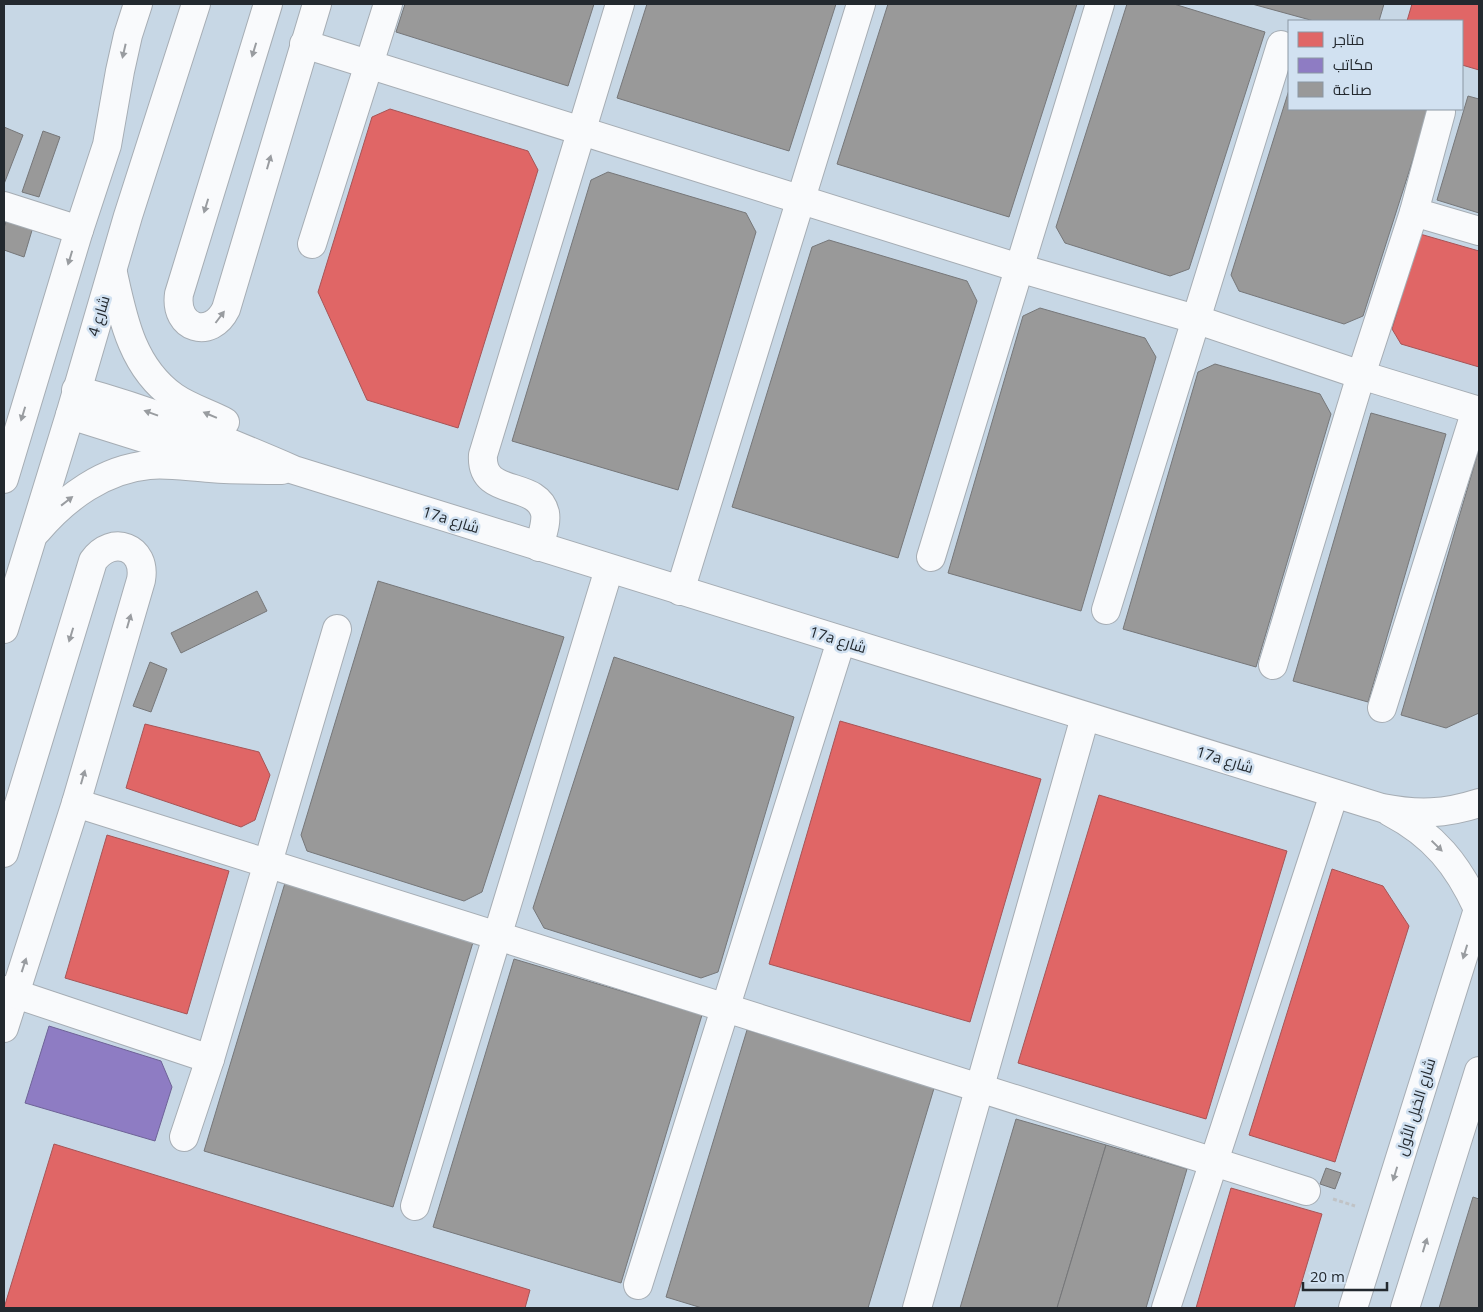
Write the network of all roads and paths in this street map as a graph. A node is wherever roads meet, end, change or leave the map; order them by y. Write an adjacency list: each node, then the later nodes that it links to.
1 (138, 4): 14 (street, one-way to 14)
2 (196, 4): 18 (street, شارع 4)
3 (268, 4): 9 (street, one-way to 9)
4 (317, 4): 9 (street)
5 (388, 4): 11 (street)
6 (620, 4): 13 (street)
7 (861, 4): 15 (street)
8 (1100, 4): 22 (street)
9 (304, 44): 11 (street)
10 (1281, 44): 24 (street)
11 (368, 64): 13 (street); 21 (street)
12 (1441, 112): 17 (street)
13 (582, 131): 15 (street); 31 (street)
14 (98, 174): 18 (street); 19 (street)
15 (801, 199): 22 (street); 34 (street)
16 (4, 206): 19 (street)
17 (1414, 212): 20 (street); 25 (street)
18 (128, 216): 23 (street, شارع 4)
19 (79, 230): 29 (street, one-way to 29)
20 (1479, 231)
21 (312, 244)
22 (1019, 268): 24 (street); 32 (street)
23 (112, 271): 26 (street, شارع 4); 28 (street, 17a شارع, one-way to 23)
24 (1195, 320): 25 (street); 36 (street)
25 (1361, 375): 27 (street); 40 (street)
26 (73, 402): 28 (street, 17a شارع); 30 (street, شارع 4)
27 (1478, 411): 41 (street)
28 (294, 470): 30 (street, 17a شارع, one-way to 28); 31 (street, 17a شارع)
29 (4, 479)
30 (32, 536): 35 (street, شارع 4)
31 (539, 547): 33 (street, 17a شارع)
32 (931, 558)
33 (609, 569): 34 (street, 17a شارع); 50 (street)
34 (680, 591): 39 (street, 17a شارع)
35 (8, 604): 37 (street, شارع 4)
36 (1106, 610)
37 (4, 629)
38 (337, 629): 48 (street)
39 (841, 641): 42 (street, 17a شارع); 52 (street)
40 (1273, 666)
41 (1382, 708)
42 (1085, 716): 43 (street, 17a شارع); 56 (street)
43 (1334, 794): 46 (street, 17a شارع); 58 (street)
44 (76, 803): 47 (street, one-way to 47); 48 (street); 51 (street, one-way to 44)
45 (1479, 803): 46 (street, 17a شارع)
46 (1382, 808): 49 (street, 17a شارع, one-way to 49)
47 (4, 853)
48 (268, 864): 50 (street); 54 (street)
49 (1479, 908): 61 (street, شارع الخيل الأول, one-way to 61)
50 (497, 936): 52 (street); 60 (street)
51 (9, 991): 53 (street); 54 (street)
52 (726, 1008): 56 (street); 62 (street)
53 (4, 1028)
54 (210, 1059): 57 (street)
55 (1479, 1071): 66 (street, one-way to 55)
56 (980, 1088): 58 (street); 63 (street)
57 (184, 1137)
58 (1214, 1162): 59 (street); 64 (street)
59 (1306, 1191): 61 (path)
60 (415, 1206)
61 (1382, 1214): 65 (street, شارع الخيل الأول)
62 (638, 1285)
63 (917, 1308)
64 (1166, 1308)
65 (1353, 1308)
66 (1406, 1308)

